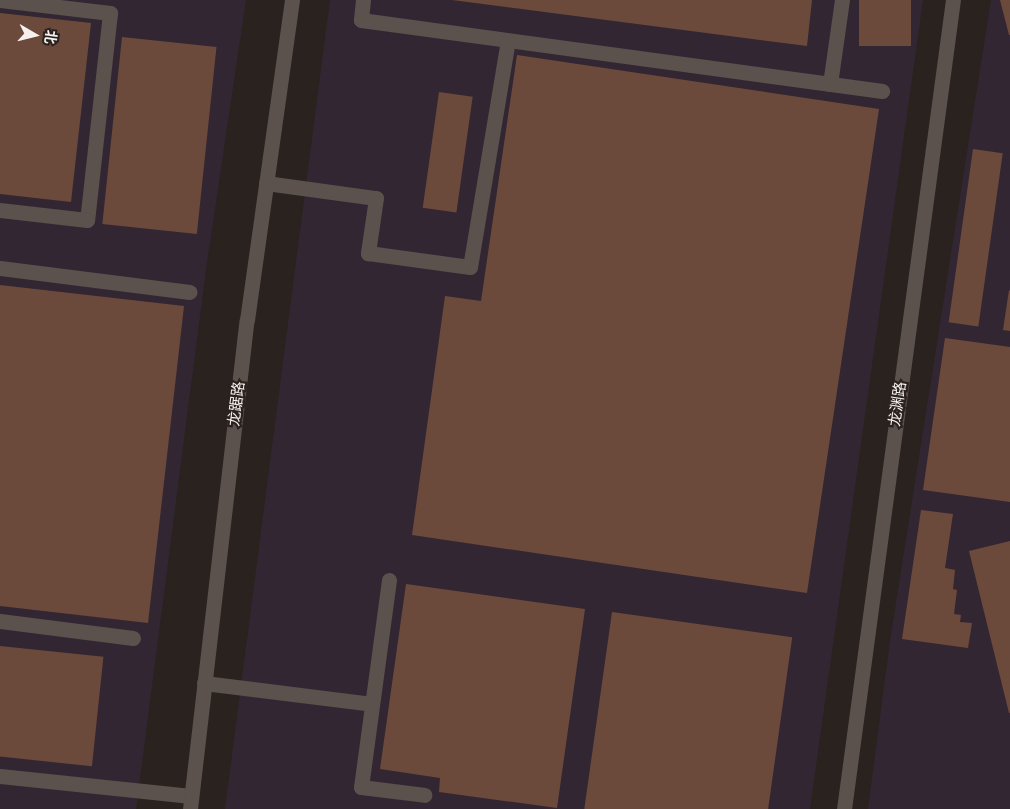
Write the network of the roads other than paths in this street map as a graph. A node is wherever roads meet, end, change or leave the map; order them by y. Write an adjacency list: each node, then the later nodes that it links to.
1 (0, 0): 10 (street)
2 (292, 0): 9 (street, 龙踞路)
3 (363, 0): 6 (street)
4 (842, 0): 7 (street)
5 (953, 0): 21 (street, 龙渊路)
6 (508, 41): 7 (street); 9 (street)
7 (830, 84): 8 (street)
8 (882, 91)
9 (266, 183): 16 (street, 龙踞路)
10 (0, 210)
11 (0, 268): 12 (street)
12 (189, 292)
13 (389, 580): 17 (street)
14 (0, 621): 15 (street)
15 (133, 638)
16 (204, 684): 17 (street); 20 (street, 龙踞路)
17 (372, 704): 19 (street)
18 (0, 776): 20 (street)
19 (425, 795)
20 (190, 803)
21 (844, 809)

